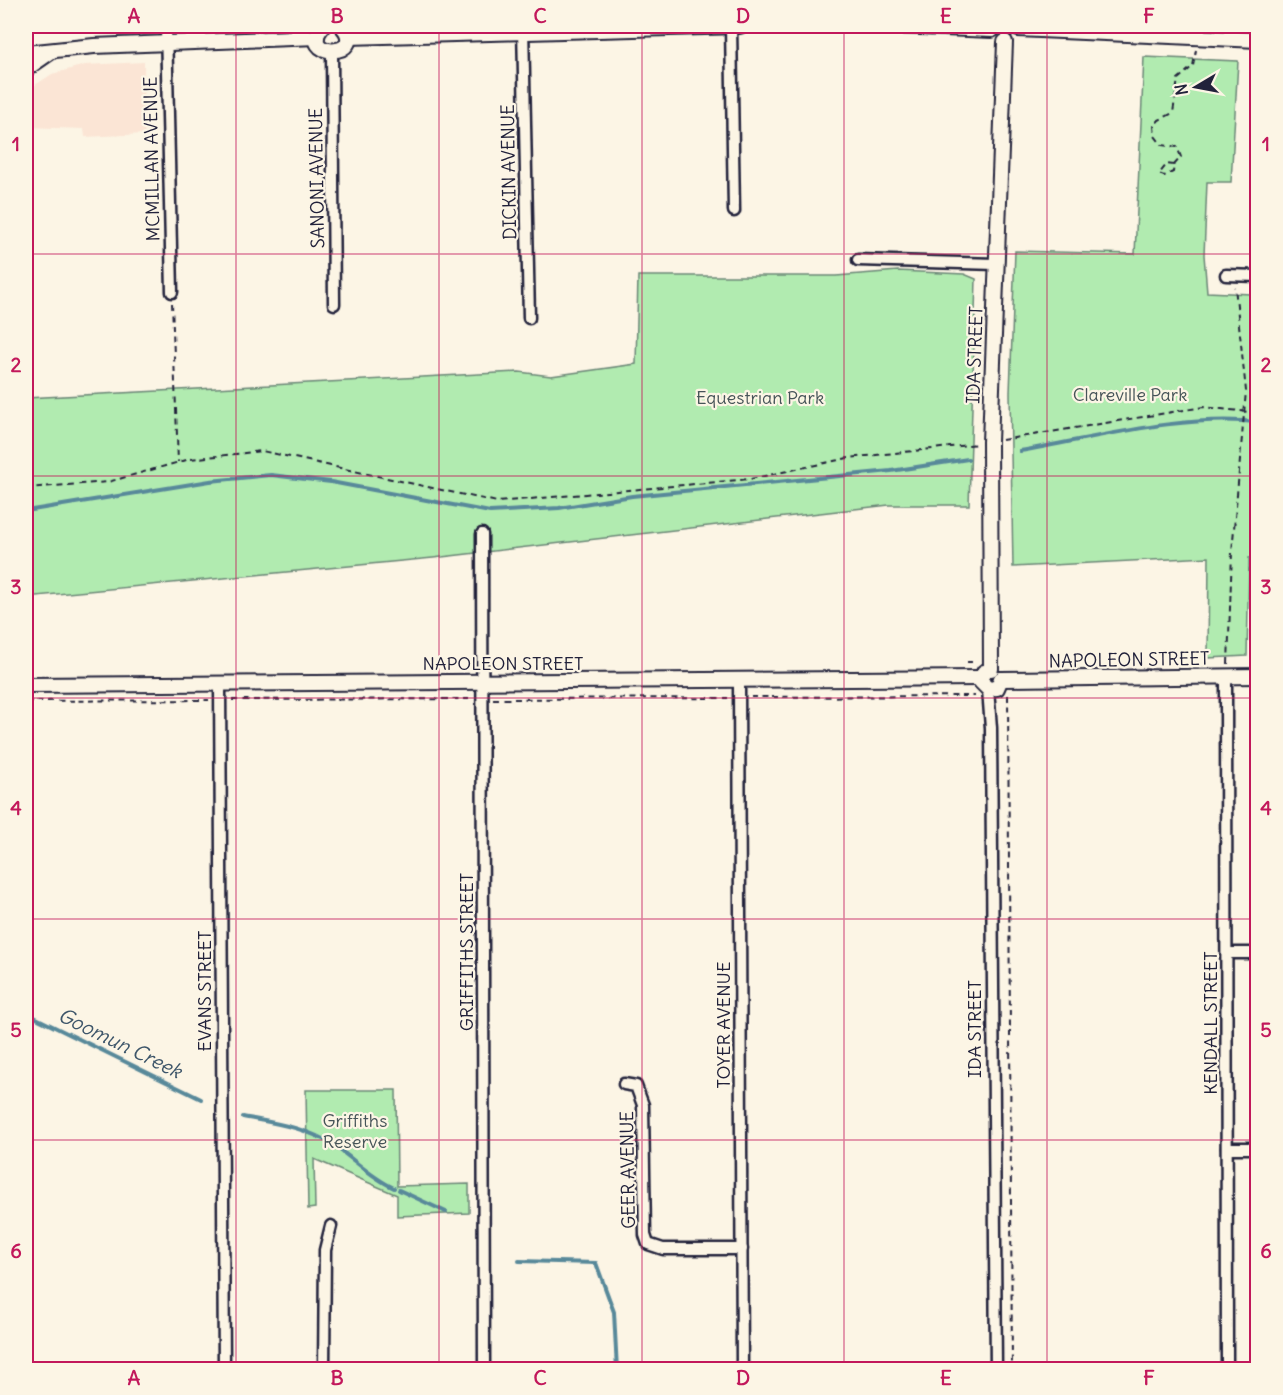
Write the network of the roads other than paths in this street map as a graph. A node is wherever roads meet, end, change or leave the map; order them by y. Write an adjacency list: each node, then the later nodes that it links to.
1 (166, 26): 11 (street, MCMILLAN AVENUE)
2 (731, 26): 3 (street); 7 (street); 17 (street)
3 (740, 26)
4 (896, 26): 5 (street)
5 (992, 28): 12 (street)
6 (1018, 28): 10 (street); 12 (street)
7 (523, 29): 9 (street); 24 (street, DICKIN AVENUE)
8 (320, 31): 11 (street); 14 (street)
9 (345, 31): 14 (street)
10 (1257, 40)
11 (167, 42): 13 (street); 22 (street, MCMILLAN AVENUE)
12 (1005, 42): 19 (street, IDA STREET)
13 (54, 50): 15 (street); 16 (street)
14 (332, 52): 23 (street, SANONI AVENUE)
15 (26, 53)
16 (26, 69)
17 (734, 211)
18 (858, 260): 19 (street)
19 (996, 264): 28 (street, IDA STREET)
20 (1229, 275): 21 (street)
21 (1257, 276)
22 (172, 292)
23 (334, 304)
24 (529, 318)
25 (482, 534): 30 (street, GRIFFITHS STREET)
26 (1226, 676): 27 (street, NAPOLEON STREET); 28 (street, NAPOLEON STREET); 33 (street, KENDALL STREET)
27 (1257, 676)
28 (990, 679): 29 (street, NAPOLEON STREET); 44 (street, IDA STREET)
29 (739, 681): 30 (street, NAPOLEON STREET); 39 (street, TOYER AVENUE)
30 (483, 682): 31 (street, NAPOLEON STREET); 42 (street, GRIFFITHS STREET)
31 (220, 684): 32 (street, NAPOLEON STREET); 40 (street, EVANS STREET)
32 (26, 685)
33 (1228, 953): 34 (street); 36 (street, KENDALL STREET)
34 (1257, 953)
35 (624, 1084): 39 (street, GEER AVENUE)
36 (1227, 1148): 37 (street); 45 (street, KENDALL STREET)
37 (1257, 1148)
38 (331, 1226): 41 (street)
39 (742, 1249): 43 (street, TOYER AVENUE)
40 (224, 1370)
41 (324, 1370)
42 (483, 1370)
43 (742, 1370)
44 (996, 1370)
45 (1227, 1370)

